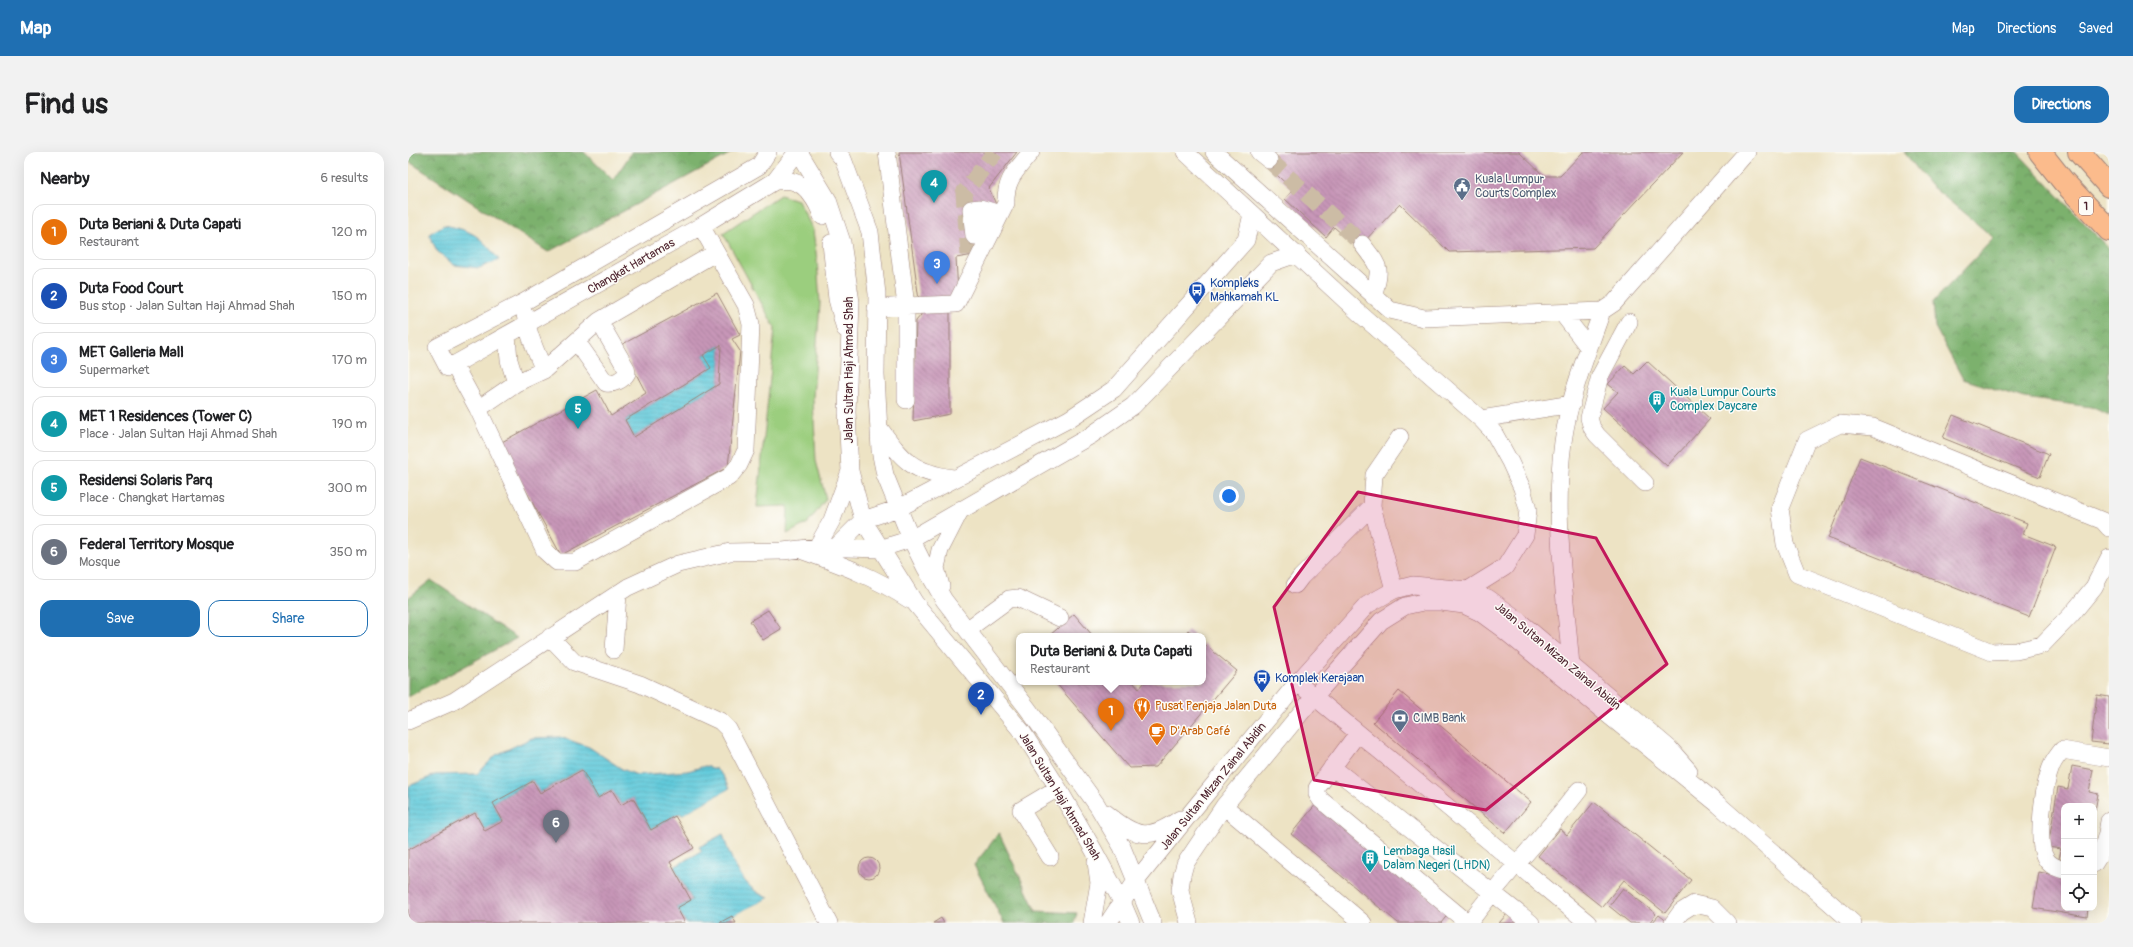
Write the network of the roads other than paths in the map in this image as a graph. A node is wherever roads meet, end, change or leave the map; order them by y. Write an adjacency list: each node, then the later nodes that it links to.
1 (768, 152): 24 (street, Changkat Hartamas)
2 (798, 152): 11 (street, Changkat Hartamas); 34 (street, Jalan Sultan Haji Ahmad Shah)
3 (1186, 152): 15 (street)
4 (1214, 152): 23 (street)
5 (2040, 152): 17 (highway, 1)
6 (2079, 152): 12 (highway)
7 (841, 154): 26 (street, Jalan Sultan Haji Ahmad Shah)
8 (1028, 154): 14 (street)
9 (1744, 155): 27 (street)
10 (889, 158): 25 (street)
11 (775, 181): 16 (street, Changkat Hartamas); 34 (street)
12 (2109, 186)
13 (980, 208): 14 (street)
14 (1000, 214): 22 (street)
15 (1252, 214): 20 (street); 46 (street)
16 (701, 226): 19 (street); 31 (street, Changkat Hartamas)
17 (2109, 230)
18 (1362, 244): 23 (street)
19 (715, 253): 29 (street); 41 (street)
20 (1297, 254): 42 (street); 50 (street)
21 (969, 255): 22 (street)
22 (966, 284): 25 (street)
23 (1373, 296): 28 (street)
24 (524, 302): 31 (street); 36 (street, Changkat Hartamas)
25 (906, 306): 26 (street); 39 (street)
26 (876, 308): 43 (street, Jalan Sultan Haji Ahmad Shah)
27 (1602, 311): 28 (street); 35 (street)
28 (1562, 313): 35 (street)
29 (599, 321): 33 (street); 33 (street)
30 (1629, 322): 47 (street)
31 (526, 325): 32 (street, Changkat Hartamas); 37 (street)
32 (507, 336): 36 (street, Changkat Hartamas); 38 (street)
33 (577, 342): 37 (street)
34 (850, 347): 45 (street, Jalan Sultan Haji Ahmad Shah)
35 (1589, 348): 40 (street)
36 (454, 365): 41 (street)
37 (544, 370): 38 (street)
38 (516, 383): 41 (street)
39 (906, 400)
40 (1572, 404): 42 (street); 69 (street)
41 (478, 410)
42 (1481, 419): 61 (street)
43 (880, 429): 46 (street); 49 (street, Jalan Sultan Haji Ahmad Shah)
44 (1400, 437): 48 (street)
45 (850, 471): 51 (street, Jalan Sultan Haji Ahmad Shah); 54 (street)
46 (953, 478): 49 (street)
47 (1645, 483)
48 (1372, 506): 59 (street); 60 (street)
49 (899, 508): 51 (street); 53 (street, Jalan Sultan Haji Ahmad Shah)
50 (961, 509): 53 (street); 63 (street)
51 (863, 520): 55 (street); 56 (street, Jalan Sultan Haji Ahmad Shah)
52 (2109, 528): 58 (street)
53 (911, 539): 56 (street); 63 (street, Jalan Sultan Haji Ahmad Shah)
54 (817, 547): 55 (street); 57 (street)
55 (835, 548): 56 (street)
56 (879, 549): 64 (street, Jalan Sultan Haji Ahmad Shah)
57 (800, 550): 62 (street); 64 (street)
58 (2109, 558)
59 (1295, 585)
60 (1394, 590): 61 (street, Jalan Sultan Mizan Zainal Abidin); 70 (street, Jalan Sultan Mizan Zainal Abidin)
61 (1468, 590): 69 (street, Jalan Sultan Mizan Zainal Abidin)
62 (618, 594): 67 (street); 68 (street)
63 (944, 600): 66 (street, Jalan Sultan Haji Ahmad Shah)
64 (915, 603): 76 (street, Jalan Sultan Haji Ahmad Shah)
65 (1060, 618): 66 (street)
66 (968, 629): 78 (street, Jalan Sultan Haji Ahmad Shah)
67 (550, 637): 72 (street); 92 (street)
68 (614, 650)
69 (1571, 666): 80 (street, Jalan Sultan Mizan Zainal Abidin)
70 (1297, 683): 71 (street); 81 (street, Jalan Sultan Mizan Zainal Abidin)
71 (1314, 696): 73 (street); 79 (street, Jalan Sultan Mizan Zainal Abidin); 80 (street, Jalan Sultan Mizan Zainal Abidin)
72 (408, 721)
73 (1358, 733): 75 (street); 86 (street)
74 (2109, 758): 87 (street)
75 (1332, 767): 89 (street); 99 (street)
76 (1058, 788): 83 (street, Jalan Sultan Haji Ahmad Shah); 84 (street)
77 (1579, 790): 86 (street)
78 (1097, 805): 81 (street); 88 (street, Jalan Sultan Haji Ahmad Shah)
79 (1224, 806): 97 (street, Jalan Sultan Mizan Zainal Abidin); 98 (street)
80 (1719, 806): 91 (street, Jalan Sultan Mizan Zainal Abidin)
81 (1193, 810): 88 (street, Jalan Sultan Mizan Zainal Abidin)
82 (2109, 821): 85 (street)
83 (1093, 849): 90 (street, Jalan Sultan Haji Ahmad Shah); 93 (street)
84 (1050, 857)
85 (2097, 858)
86 (1516, 863): 89 (street); 101 (street)
87 (2061, 869)
88 (1136, 882): 90 (street, Jalan Sultan Mizan Zainal Abidin); 96 (street, Jalan Sultan Haji Ahmad Shah)
89 (1492, 891): 99 (street); 100 (street)
90 (1122, 902): 94 (street, Jalan Sultan Mizan Zainal Abidin); 95 (street, Jalan Sultan Haji Ahmad Shah)
91 (1854, 922)
92 (830, 923)
93 (1092, 923)
94 (1108, 923)
95 (1131, 923)
96 (1153, 923)
97 (1189, 923)
98 (1364, 923)
99 (1469, 923)
100 (1531, 923)
101 (1588, 923)
102 (1673, 923): 103 (street)
103 (1727, 923)

